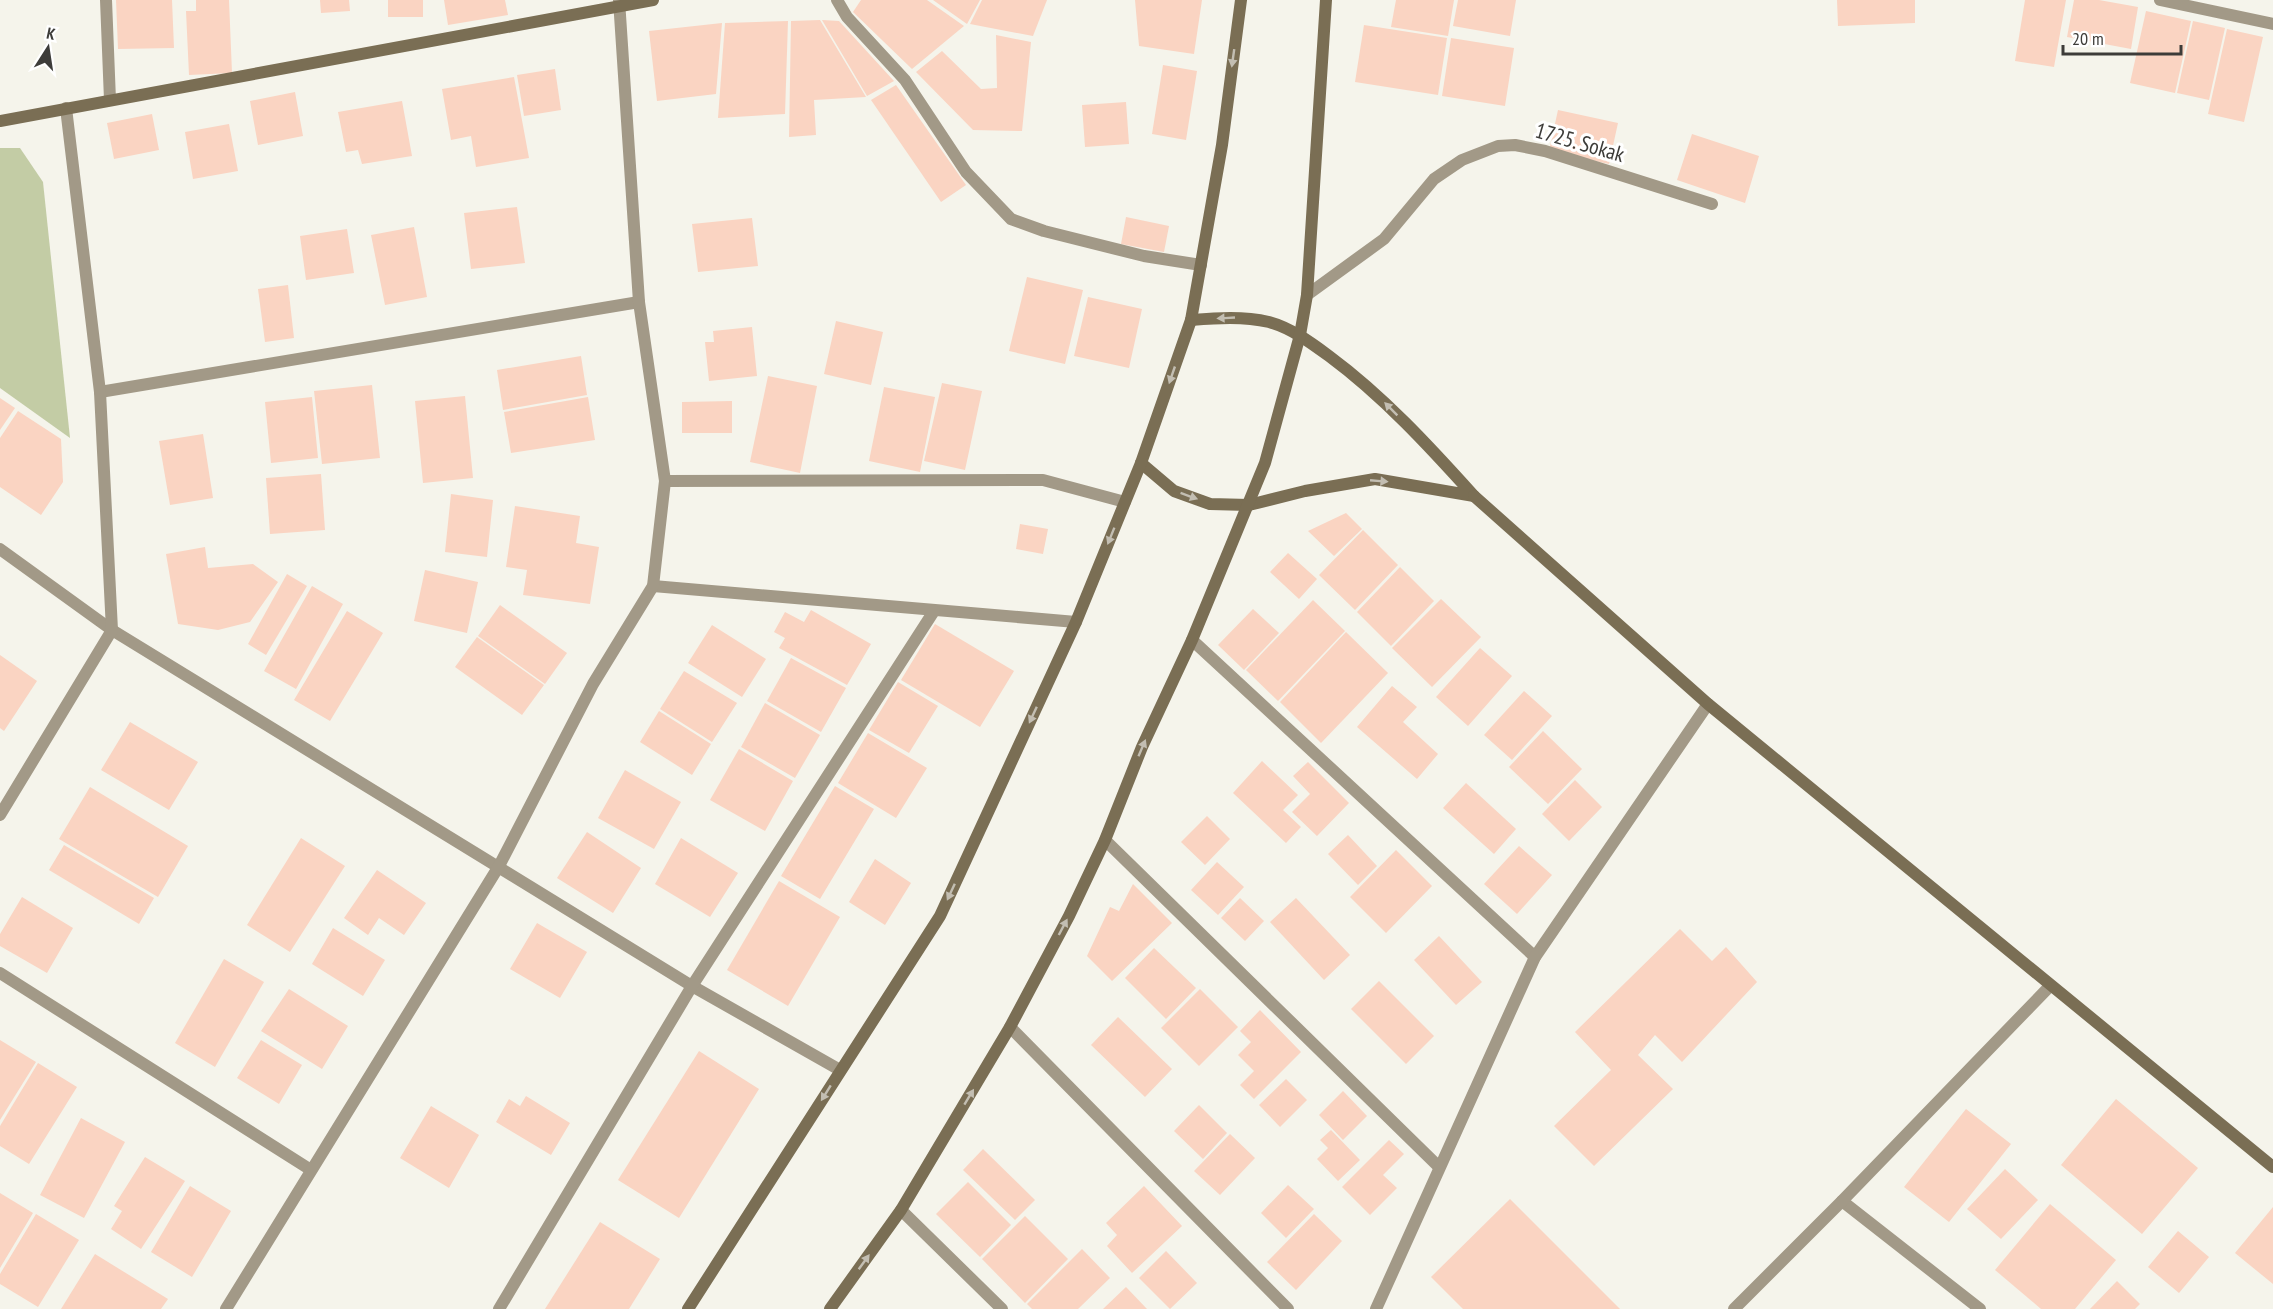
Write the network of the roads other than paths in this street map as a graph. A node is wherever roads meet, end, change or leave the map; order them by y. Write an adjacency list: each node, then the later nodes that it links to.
1 (106, 0): 10 (street)
2 (653, 0): 7 (main road)
3 (837, 0): 14 (street)
4 (1241, 0): 14 (main road, one-way to 14)
5 (1326, 0): 15 (main road)
6 (2160, 0): 8 (street)
7 (619, 3): 10 (main road); 16 (street)
8 (2210, 6): 9 (street)
9 (2273, 24)
10 (110, 100): 11 (main road)
11 (66, 108): 12 (main road); 19 (street)
12 (0, 121)
13 (1712, 204): 15 (street, 1725. Sokak)
14 (1201, 265): 17 (main road)
15 (1307, 295): 18 (main road)
16 (639, 302): 19 (street); 21 (street)
17 (1191, 320): 18 (main road, one-way to 17); 20 (main road, one-way to 20)
18 (1300, 335): 22 (main road, one-way to 18); 24 (main road)
19 (100, 392): 29 (street)
20 (1141, 463): 23 (main road); 24 (main road, one-way to 24)
21 (665, 481): 23 (street); 26 (street)
22 (1474, 496): 24 (main road, one-way to 22); 31 (main road)
23 (1125, 502): 28 (main road, one-way to 28)
24 (1249, 505): 30 (main road)
25 (0, 549): 29 (street)
26 (653, 586): 27 (street); 34 (street)
27 (934, 611): 28 (street); 37 (street)
28 (1076, 622): 40 (main road, one-way to 40)
29 (112, 630): 32 (street); 34 (street)
30 (1192, 640): 33 (main road, one-way to 30); 35 (street)
31 (1707, 704): 35 (street); 38 (main road)
32 (0, 815)
33 (1105, 840): 39 (main road, one-way to 33); 41 (street)
34 (499, 866): 37 (street); 43 (street)
35 (1535, 957): 41 (street)
36 (0, 973): 43 (street)
37 (692, 986): 40 (street); 47 (street)
38 (2050, 986): 42 (main road); 44 (street)
39 (1010, 1027): 45 (main road, one-way to 39); 51 (street)
40 (840, 1070): 48 (main road, one-way to 48)
41 (1439, 1167): 52 (street)
42 (2273, 1167)
43 (311, 1170): 46 (street)
44 (1842, 1202): 53 (street); 54 (street)
45 (901, 1210): 49 (main road, one-way to 45); 50 (street)
46 (226, 1309)
47 (499, 1309)
48 (688, 1309)
49 (830, 1309)
50 (1002, 1309)
51 (1288, 1309)
52 (1376, 1309)
53 (1734, 1309)
54 (1980, 1309)

